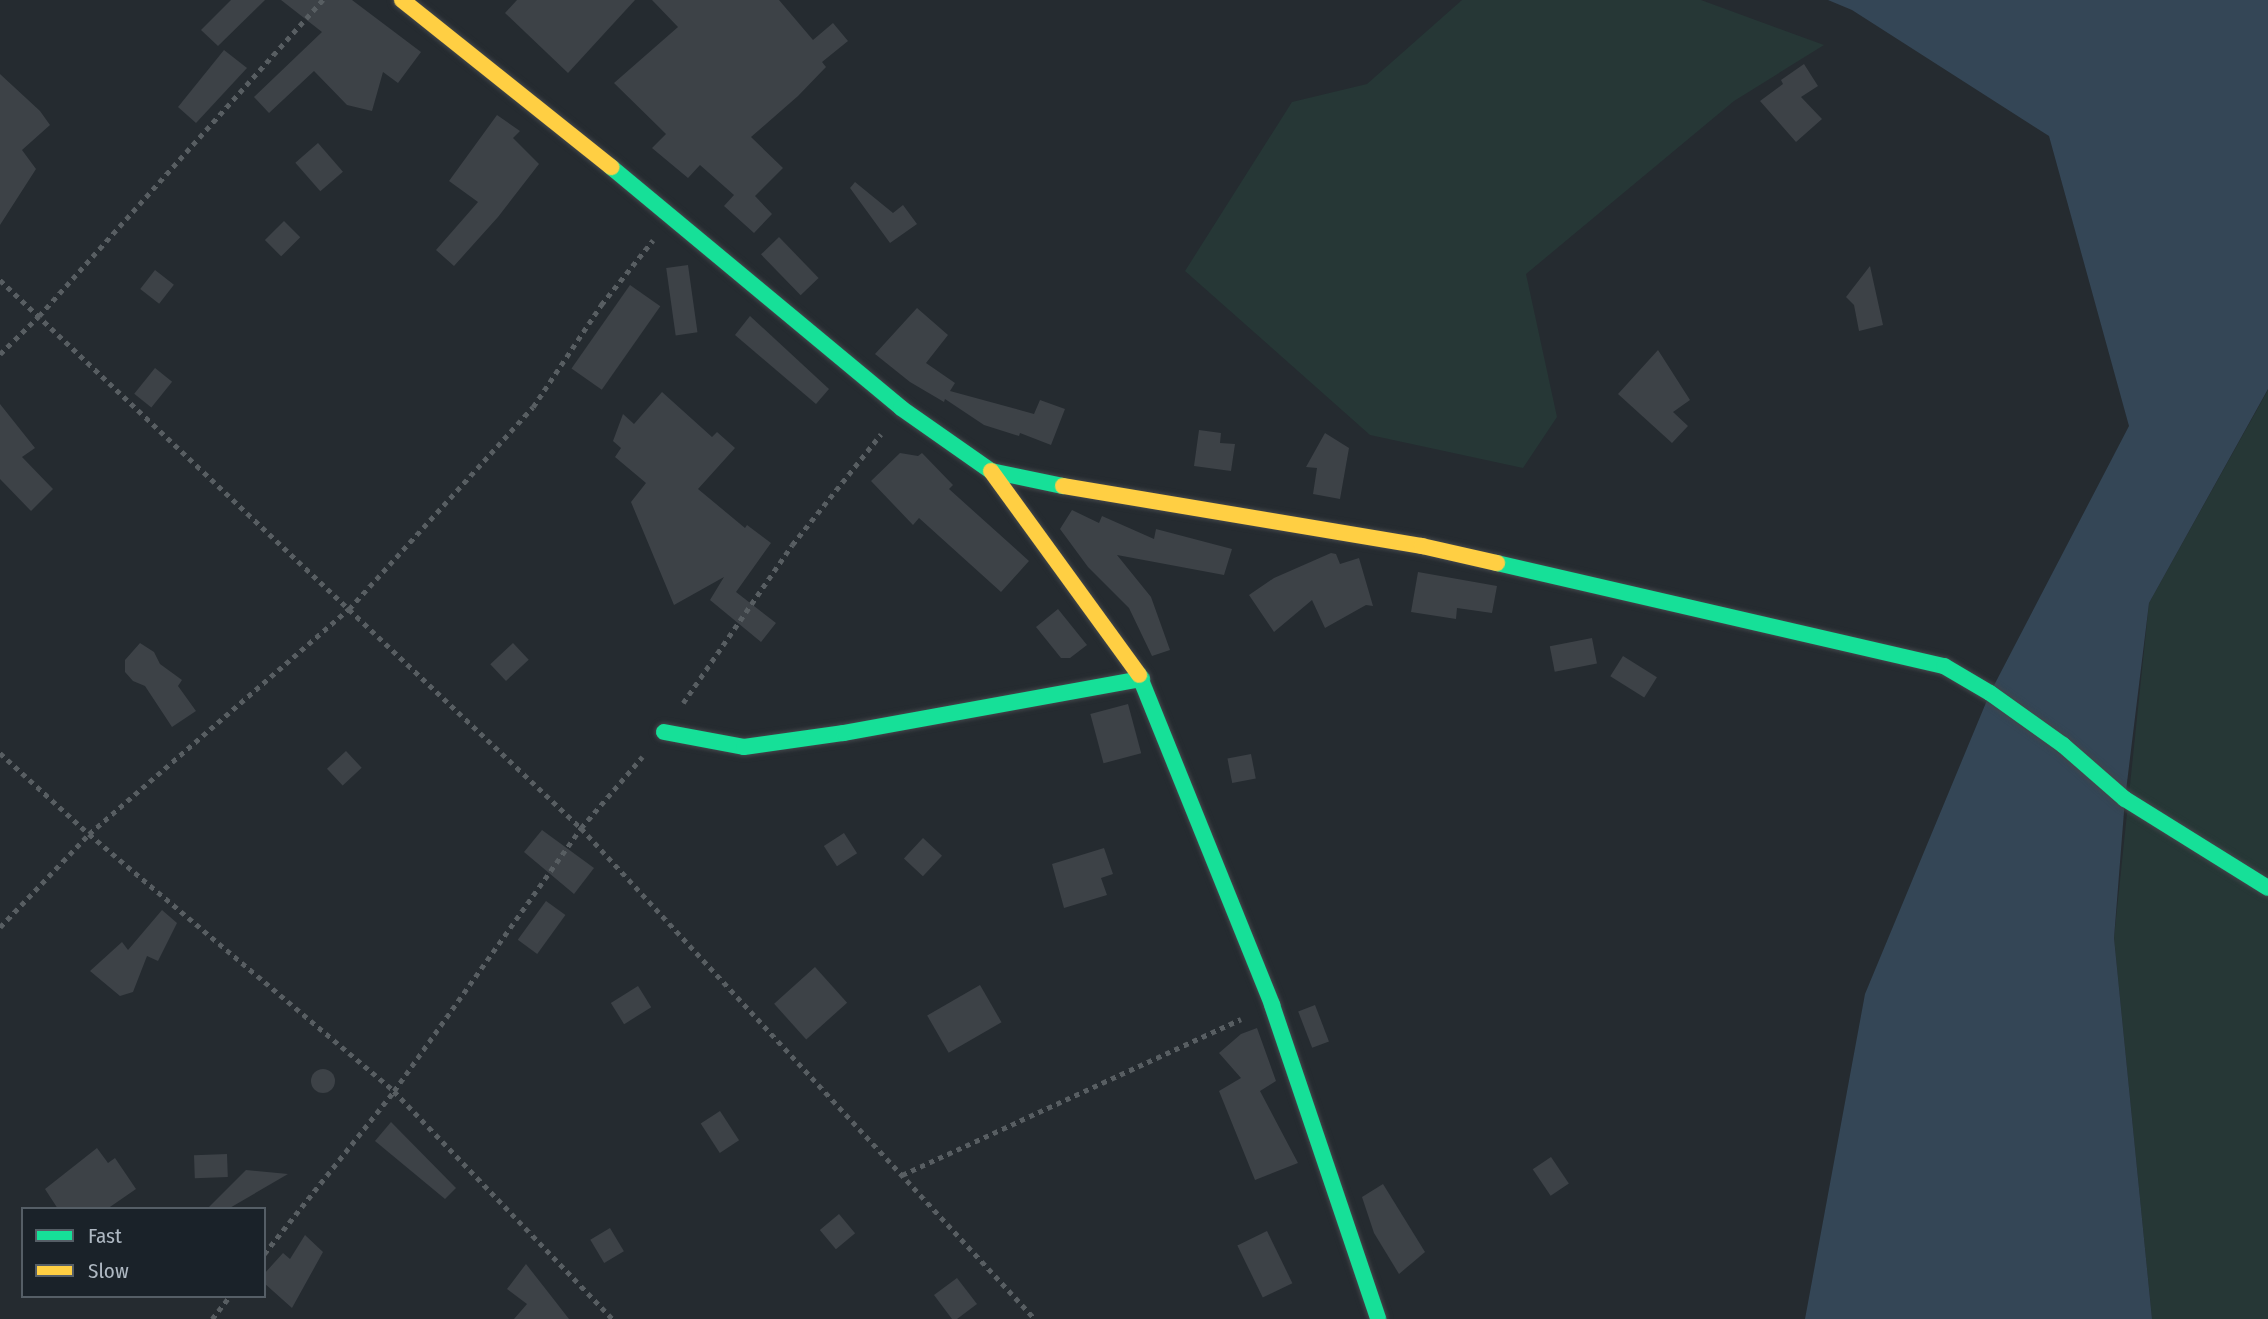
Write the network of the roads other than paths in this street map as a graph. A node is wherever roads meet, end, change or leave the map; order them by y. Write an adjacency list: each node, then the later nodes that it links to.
1 (402, 0): 2 (main road)
2 (991, 471): 3 (main road); 5 (main road)
3 (1142, 679): 4 (main road); 6 (main road)
4 (664, 732)
5 (2268, 888)
6 (1378, 1319)

